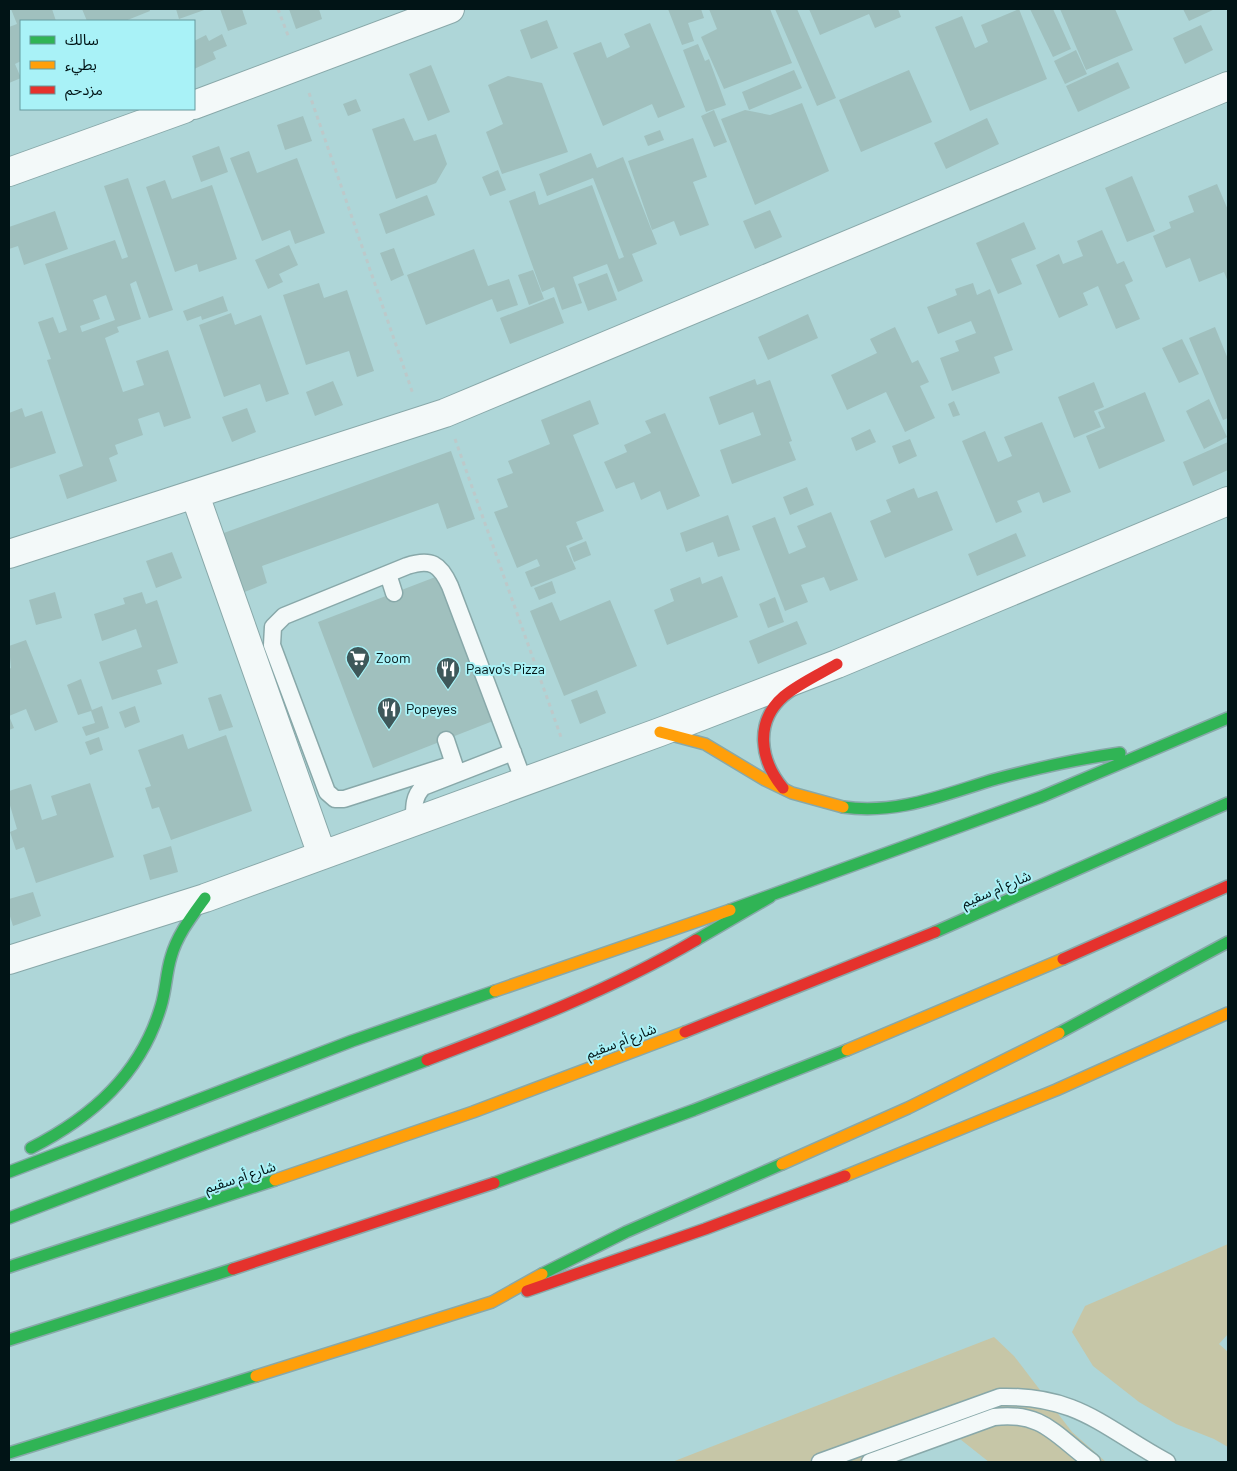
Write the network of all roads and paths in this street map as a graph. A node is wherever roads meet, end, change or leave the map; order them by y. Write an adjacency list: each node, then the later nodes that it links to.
1 (450, 9): 2 (street)
2 (300, 67): 4 (street); 7 (path)
3 (1228, 86): 7 (street)
4 (195, 105)
5 (181, 110): 6 (street)
6 (9, 172)
7 (434, 417): 8 (street); 19 (path)
8 (195, 495): 10 (street); 25 (street)
9 (1228, 502): 13 (street)
10 (9, 554)
11 (388, 574): 12 (lane); 18 (lane); 20 (lane)
12 (394, 593)
13 (837, 664): 15 (street); 22 (main road)
14 (1228, 718): 17 (main road)
15 (660, 732): 19 (street); 22 (main road)
16 (446, 740): 20 (lane)
17 (1162, 749): 22 (main road); 27 (main road)
18 (513, 752): 20 (lane); 21 (lane)
19 (571, 765): 21 (street)
20 (456, 769): 24 (lane)
21 (524, 782): 24 (street)
22 (784, 790)
23 (1228, 803): 35 (main road, شارع أم سقيم)
24 (414, 822): 25 (street)
25 (322, 855): 28 (street)
26 (1228, 886): 37 (main road)
27 (770, 897): 33 (main road); 34 (main road)
28 (205, 898): 30 (street); 32 (main road)
29 (1228, 942): 36 (main road)
30 (9, 960)
31 (1228, 1013): 36 (main road)
32 (9, 1160)
33 (9, 1172)
34 (9, 1218)
35 (9, 1267)
36 (492, 1302): 38 (main road)
37 (9, 1340)
38 (9, 1453)
39 (820, 1462): 42 (lane)
40 (870, 1462): 41 (lane)
41 (1092, 1462)
42 (1167, 1462)

